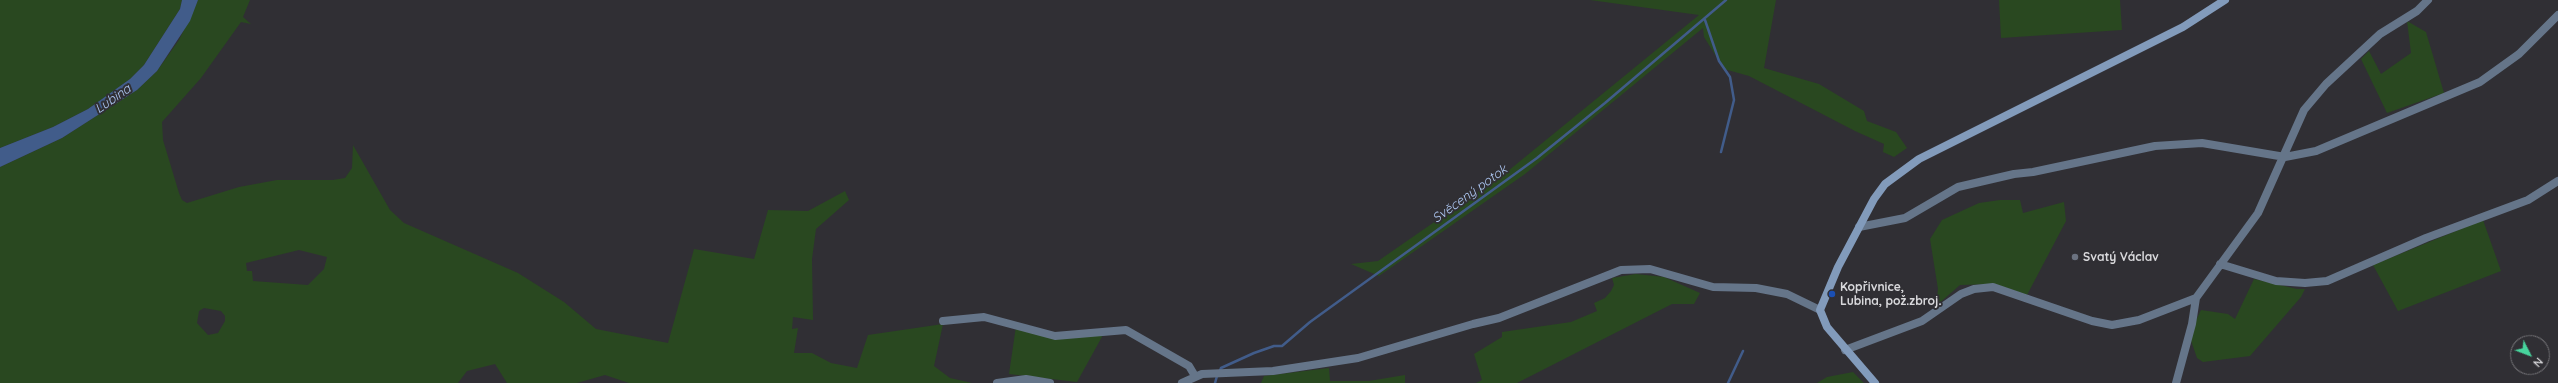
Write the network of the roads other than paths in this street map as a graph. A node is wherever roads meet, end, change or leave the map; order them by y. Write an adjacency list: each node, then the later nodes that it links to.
1 (2225, 0): 6 (street)
2 (2428, 0): 4 (street)
3 (2558, 15): 4 (street)
4 (2285, 157): 6 (street); 7 (street)
5 (2558, 181): 7 (street)
6 (1859, 227): 9 (street)
7 (2220, 264): 8 (street)
8 (2196, 298): 11 (street); 17 (street)
9 (1820, 310): 11 (street); 12 (street)
10 (943, 321): 12 (street)
11 (1845, 350): 16 (street)
12 (1195, 376): 15 (street)
13 (997, 383): 14 (street)
14 (1050, 383)
15 (1182, 383)
16 (1875, 383)
17 (2176, 383)

